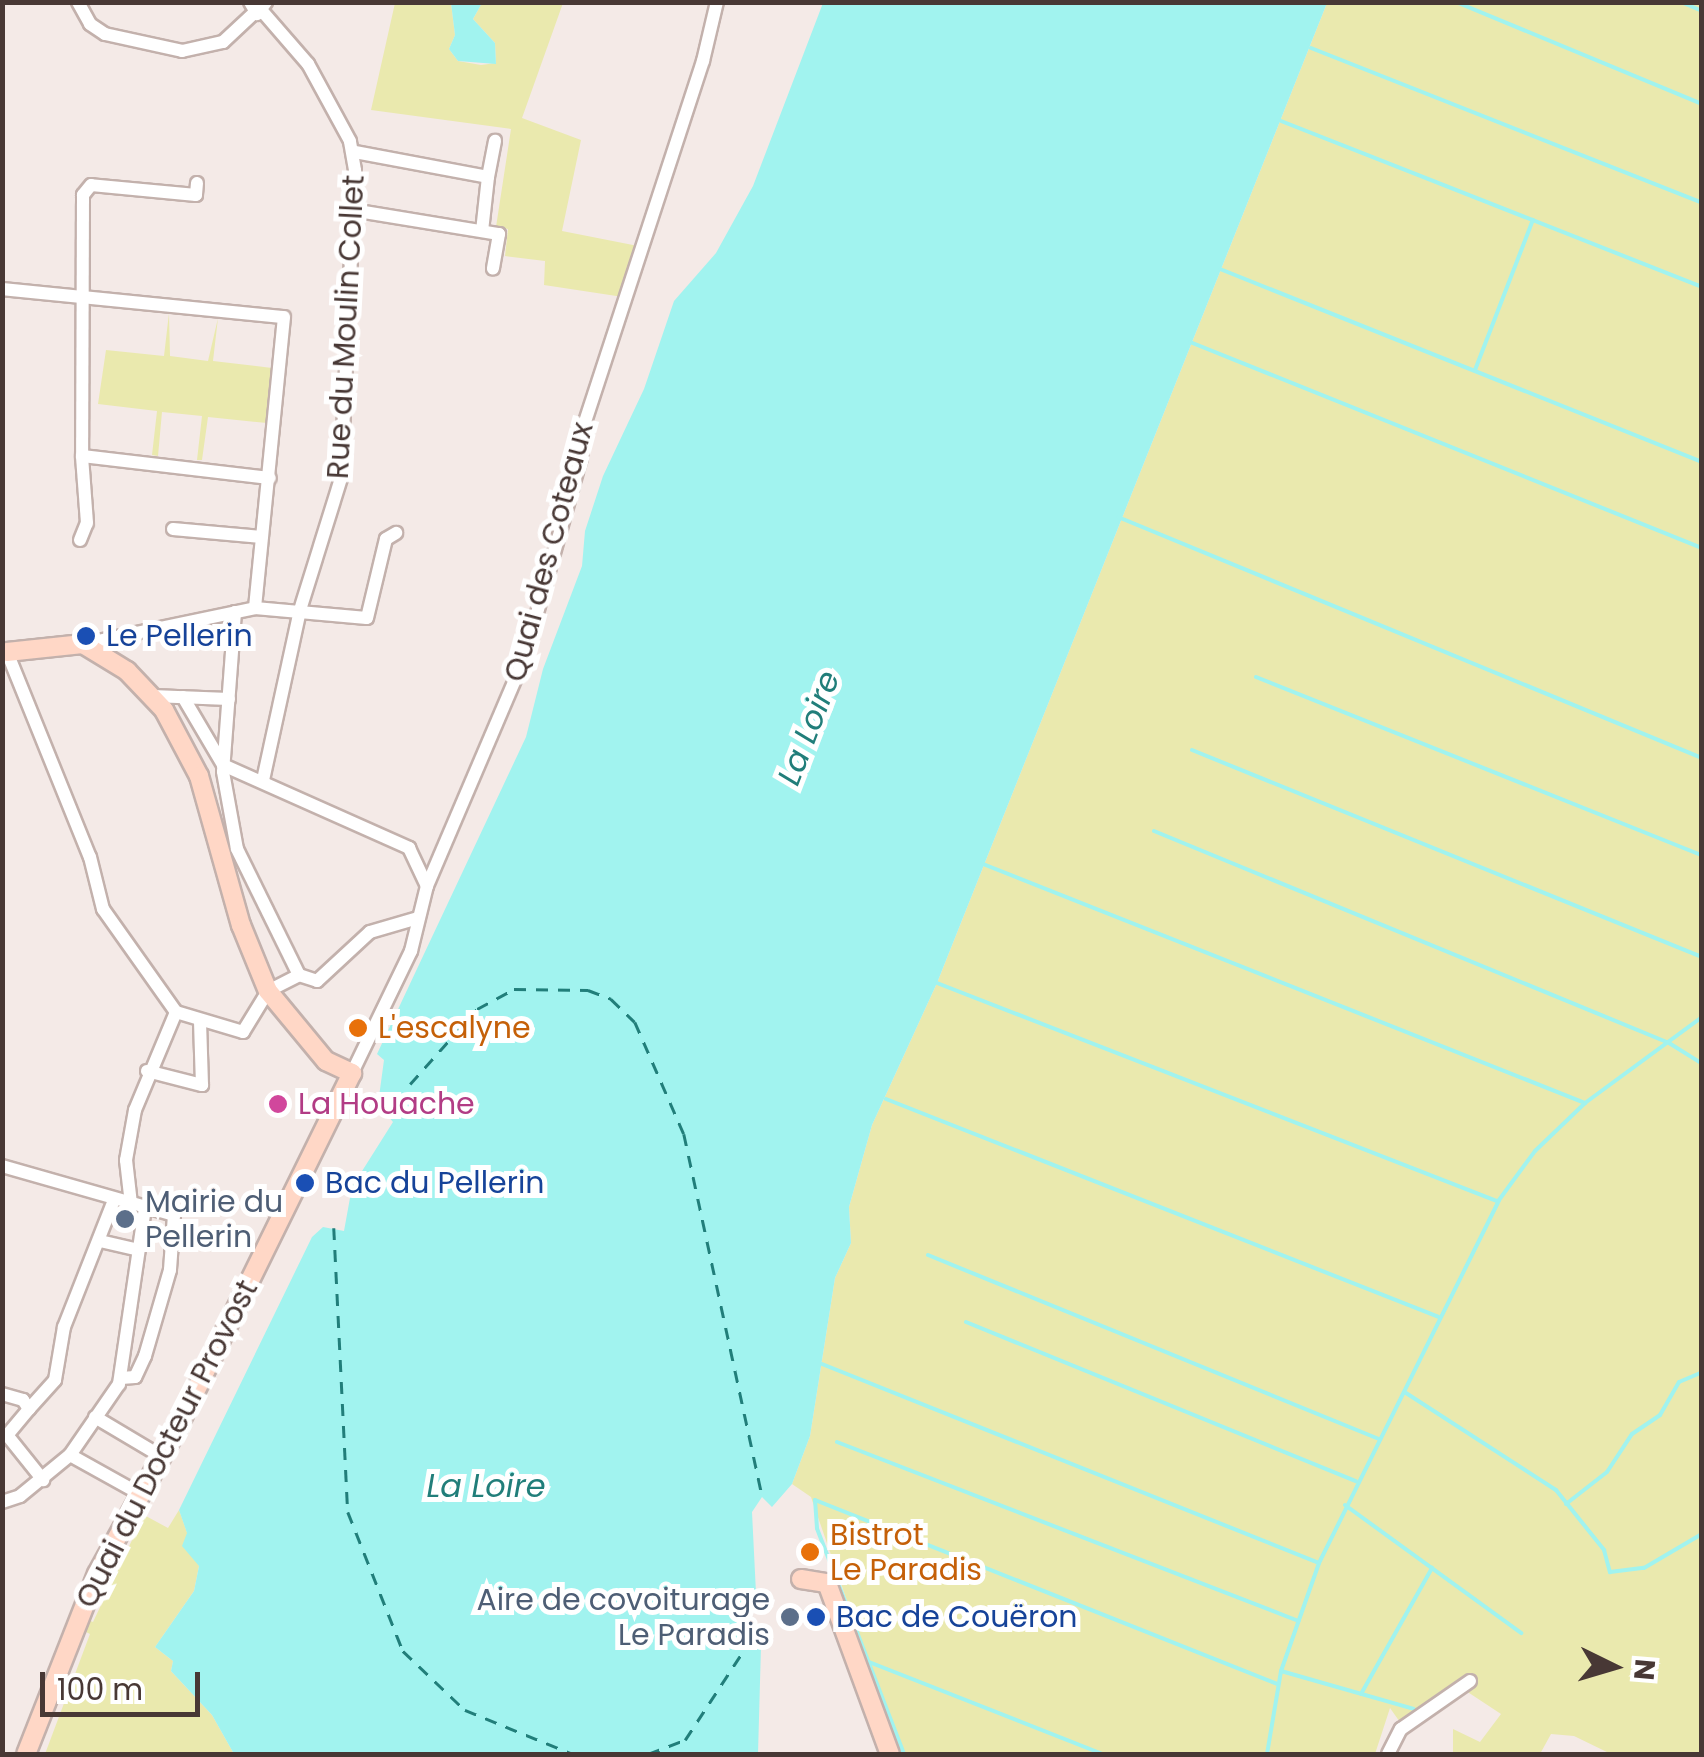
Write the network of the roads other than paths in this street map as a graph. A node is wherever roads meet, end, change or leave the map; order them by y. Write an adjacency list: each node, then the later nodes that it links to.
1 (78, 2): 3 (street)
2 (717, 3): 29 (street, Quai des Coteaux)
3 (258, 8): 5 (street, Rue du Moulin Collet)
4 (494, 141): 6 (street)
5 (355, 152): 6 (street); 8 (street, Rue du Moulin Collet)
6 (488, 177): 9 (street)
7 (197, 183): 12 (street)
8 (352, 210): 9 (street); 20 (street, Rue du Moulin Collet)
9 (482, 231): 10 (street)
10 (493, 268)
11 (2, 289): 12 (street)
12 (79, 292): 13 (street); 14 (street)
13 (82, 456): 14 (street); 18 (street)
14 (270, 478): 17 (street)
15 (173, 530): 17 (street)
16 (396, 534): 20 (street)
17 (262, 537): 19 (street)
18 (80, 540)
19 (255, 608): 20 (street); 21 (street)
20 (300, 610): 28 (street, Rue du Moulin Collet)
21 (235, 612): 22 (street); 26 (street)
22 (83, 644): 23 (street); 24 (street)
23 (4, 653): 33 (street)
24 (152, 696): 25 (street); 32 (street)
25 (183, 697): 26 (street); 27 (street)
26 (229, 699): 27 (street)
27 (224, 765): 28 (street); 31 (street)
28 (262, 780): 29 (street)
29 (428, 886): 30 (street, Quai des Coteaux)
30 (418, 918): 31 (street); 36 (street, Quai des Coteaux)
31 (304, 976): 32 (street)
32 (268, 992): 34 (street); 36 (street)
33 (176, 1012): 34 (street); 35 (street)
34 (200, 1020): 35 (street)
35 (146, 1070): 40 (street)
36 (352, 1073): 37 (street, Quai des Coteaux)
37 (320, 1139): 48 (street, Quai du Docteur Provost)
38 (2, 1166): 39 (street)
39 (114, 1200): 40 (street); 41 (street)
40 (138, 1206): 42 (street); 43 (street)
41 (100, 1241): 42 (street); 45 (street)
42 (138, 1250): 43 (street)
43 (121, 1378): 46 (street)
44 (2, 1394): 45 (street)
45 (28, 1409): 49 (street)
46 (95, 1417): 47 (street); 48 (street)
47 (70, 1455): 49 (street); 50 (street)
48 (162, 1457): 50 (street, Quai du Docteur Provost)
49 (43, 1480): 51 (street)
50 (142, 1495): 53 (street, Quai du Docteur Provost)
51 (2, 1502)
52 (1470, 1681): 56 (street)
53 (26, 1754)
54 (878, 1754): 55 (street)
55 (890, 1754)
56 (1388, 1754)

